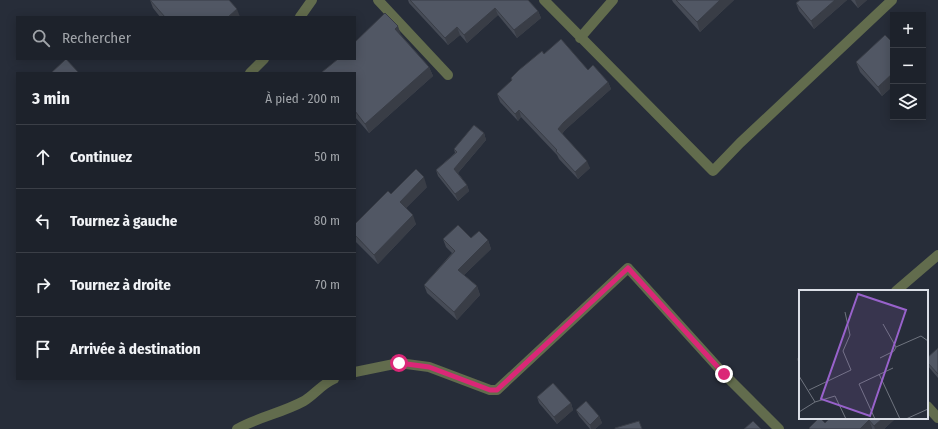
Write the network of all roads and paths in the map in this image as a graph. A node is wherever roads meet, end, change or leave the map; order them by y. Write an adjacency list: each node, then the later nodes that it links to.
1 (312, 0): 6 (street)
2 (378, 0): 10 (street)
3 (544, 0): 7 (street)
4 (613, 0): 7 (street)
5 (892, 0): 7 (street)
6 (301, 16)
7 (580, 38)
8 (263, 60): 9 (street)
9 (251, 72)
10 (448, 75)
11 (938, 255): 12 (street)
12 (897, 290)
13 (356, 372): 18 (street)
14 (332, 380): 17 (street)
15 (928, 407): 16 (street)
16 (938, 418)
17 (237, 429)
18 (779, 429)

